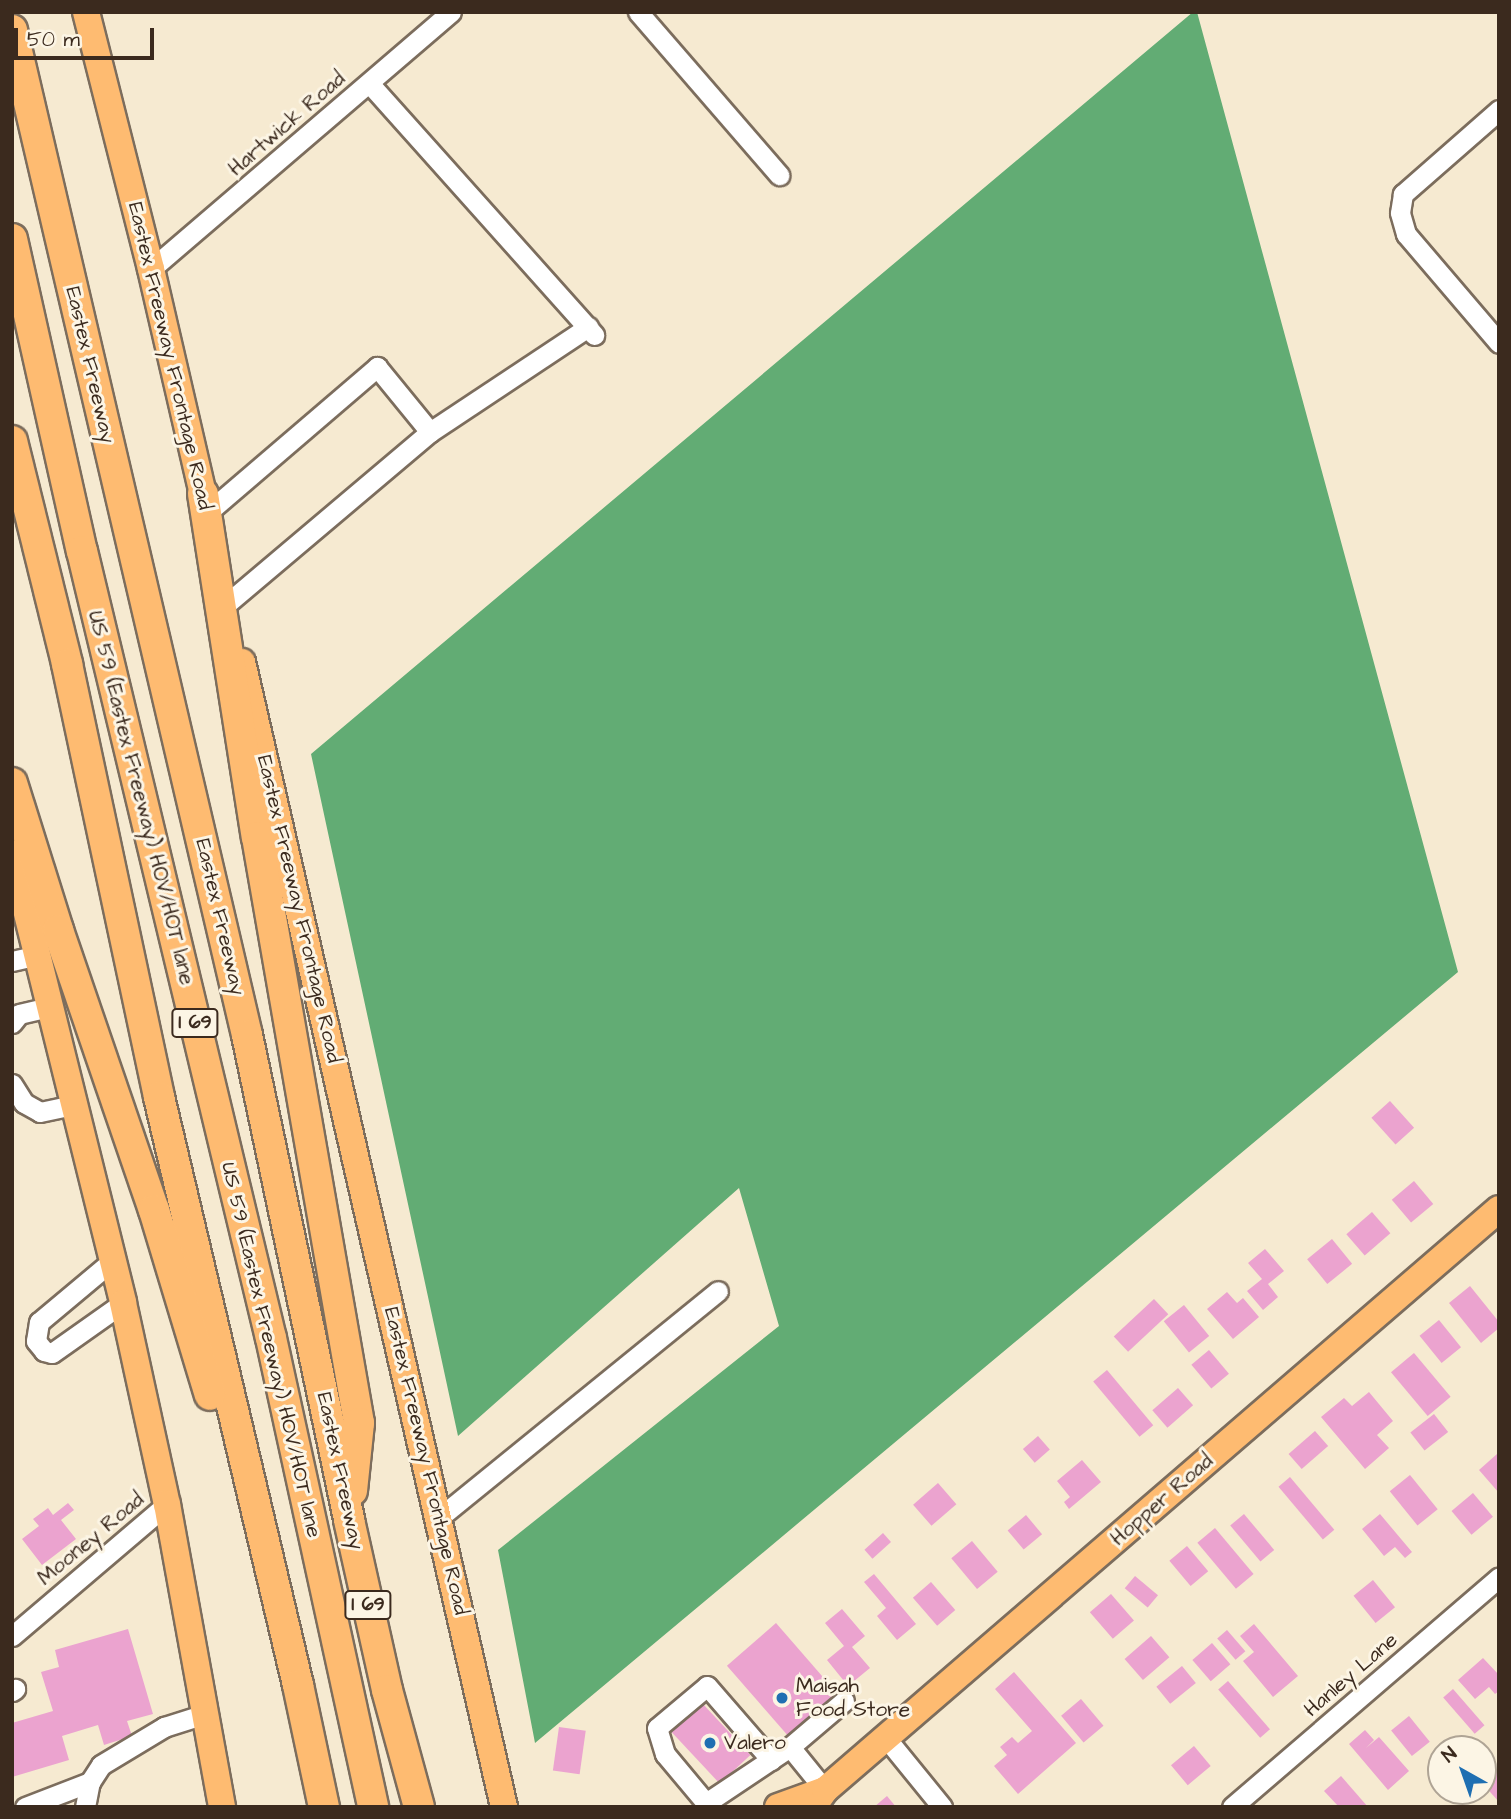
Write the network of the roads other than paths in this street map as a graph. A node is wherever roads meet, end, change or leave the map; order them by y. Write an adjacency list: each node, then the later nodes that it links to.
1 (86, 12): 9 (main road, Eastex Freeway Frontage Road)
2 (451, 12): 5 (street, Hartwick Road)
3 (638, 12): 7 (street)
4 (12, 30): 28 (highway, Eastex Freeway / I 69)
5 (369, 83): 9 (street, Hartwick Road); 11 (street)
6 (1499, 110): 10 (street)
7 (779, 175)
8 (12, 239): 44 (highway, US 59 (Eastex Freeway) HOV/HOT lane / I 69)
9 (151, 269): 13 (main road, Eastex Freeway Frontage Road)
10 (1499, 343)
11 (429, 432): 13 (street); 14 (street)
12 (12, 441): 31 (highway, I 69)
13 (205, 503): 14 (main road, Eastex Freeway Frontage Road); 28 (highway)
14 (228, 603): 27 (main road, Eastex Freeway Frontage Road)
15 (12, 783): 31 (highway)
16 (12, 853): 17 (main road)
17 (25, 958): 18 (main road)
18 (50, 1007): 19 (street); 21 (main road)
19 (12, 1023)
20 (12, 1084): 21 (street)
21 (74, 1105): 23 (main road)
22 (1499, 1209): 34 (main road, Hopper Road)
23 (112, 1261): 25 (main road); 25 (street)
24 (718, 1290): 27 (street)
25 (123, 1303): 26 (main road)
26 (167, 1504): 30 (street, Mooney Road); 33 (main road)
27 (440, 1517): 46 (main road, Eastex Freeway Frontage Road)
28 (349, 1520): 45 (highway, Eastex Freeway / I 69)
29 (1499, 1577): 49 (street, Hanley Lane)
30 (12, 1636)
31 (298, 1685): 43 (highway, I 69)
32 (844, 1701): 35 (street)
33 (205, 1713): 37 (street); 42 (main road)
34 (886, 1738): 38 (main road, Hopper Road); 48 (street)
35 (790, 1747): 36 (street); 38 (street)
36 (771, 1760): 39 (street); 39 (street)
37 (90, 1782): 40 (street); 41 (street)
38 (819, 1798): 47 (main road, Hopper Road)
39 (706, 1805)
40 (25, 1807)
41 (85, 1807)
42 (222, 1807)
43 (324, 1807)
44 (373, 1807)
45 (419, 1807)
46 (504, 1807)
47 (778, 1807)
48 (942, 1807)
49 (1232, 1807)

